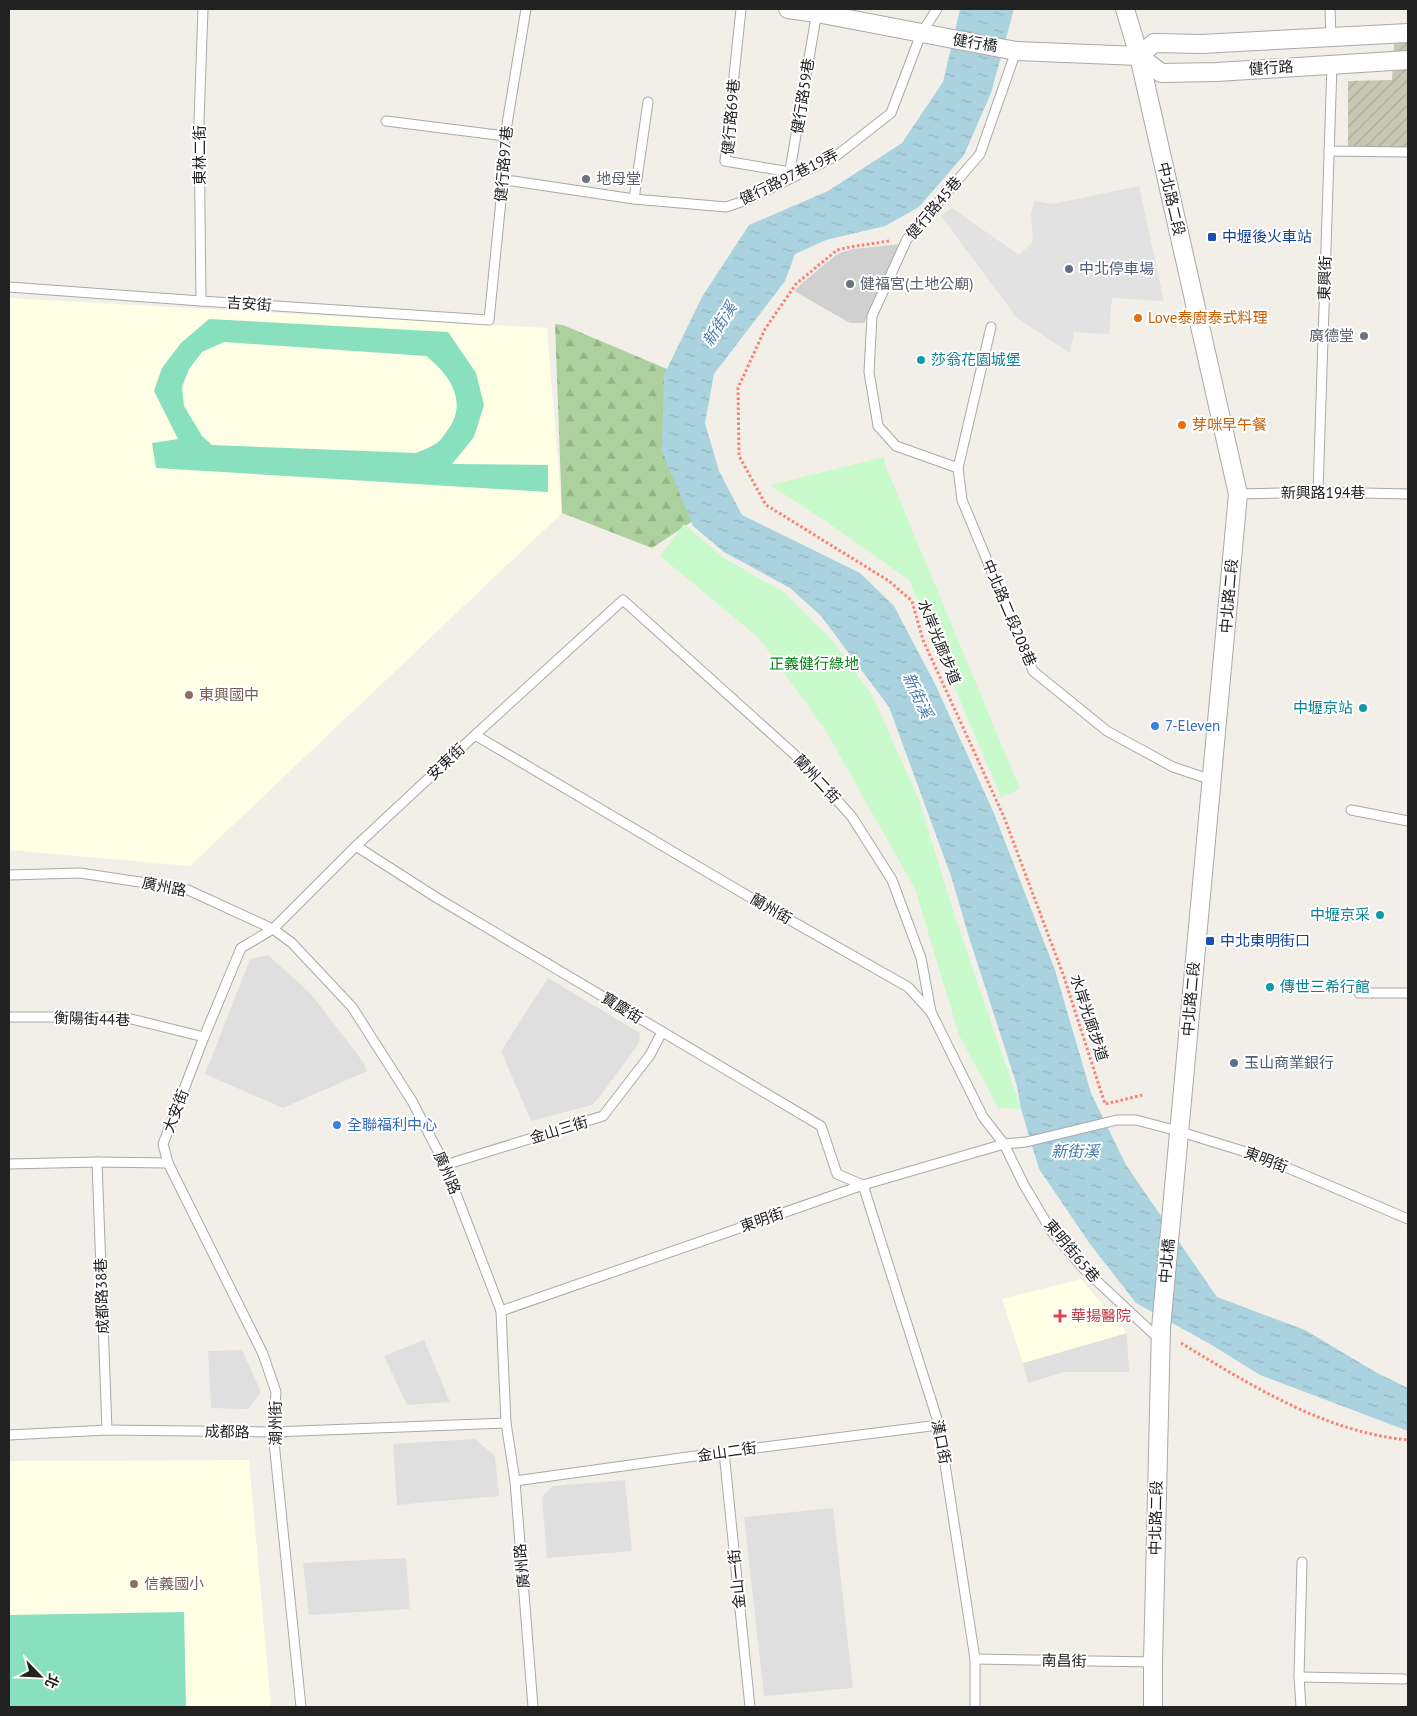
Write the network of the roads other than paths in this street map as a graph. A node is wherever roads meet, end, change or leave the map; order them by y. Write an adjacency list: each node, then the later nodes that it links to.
1 (203, 9): 25 (lane, 東林二街)
2 (526, 9): 18 (lane, 健行路97巷)
3 (741, 9): 21 (lane, 健行路69巷)
4 (788, 9): 8 (street)
5 (937, 9): 10 (lane, 健行路97巷19弄)
6 (1125, 9): 13 (street, 中北路二段)
7 (1330, 9): 11 (lane)
8 (817, 11): 10 (street); 21 (lane, 健行路59巷)
9 (1408, 33): 11 (street, 健行路)
10 (920, 34): 12 (street, 健行橋); 21 (lane, 健行路97巷19弄)
11 (1331, 37): 13 (street, 健行路)
12 (1012, 50): 13 (street); 28 (lane, 健行路45巷)
13 (1138, 56): 15 (street, 健行路); 30 (street, 中北路二段)
14 (1408, 60): 15 (street, 健行路)
15 (1332, 64): 19 (lane, 東興街)
16 (648, 102): 23 (lane)
17 (386, 121): 18 (lane)
18 (505, 136): 22 (lane, 健行路97巷)
19 (1329, 151): 20 (lane); 29 (lane, 東興街)
20 (1408, 152)
21 (790, 176): 23 (lane, 健行路97巷19弄)
22 (503, 181): 23 (lane, 健行路97巷19弄); 26 (lane, 健行路97巷)
23 (634, 199)
24 (9, 287): 25 (lane, 吉安街)
25 (201, 301): 26 (lane, 吉安街)
26 (489, 320)
27 (991, 327): 28 (lane)
28 (958, 468): 34 (lane, 中北路二段208巷)
29 (1318, 492): 30 (lane, 新興路194巷); 31 (lane, 新興路194巷)
30 (1238, 494): 34 (street, 中北路二段)
31 (1408, 494)
32 (623, 600): 33 (lane, 安東街); 42 (lane, 蘭州二街)
33 (475, 735): 37 (lane, 安東街); 42 (lane, 蘭州街)
34 (1212, 780): 46 (street, 中北路二段)
35 (1351, 810): 36 (lane)
36 (1408, 821)
37 (356, 846): 39 (lane, 安東街); 44 (lane, 寶慶街)
38 (9, 875): 39 (lane, 廣州路)
39 (272, 929): 45 (lane, 大安街); 51 (lane, 廣州路)
40 (1359, 993): 41 (lane)
41 (1408, 993)
42 (931, 1012): 47 (lane, 蘭州街)
43 (9, 1017): 45 (lane, 衡陽街44巷)
44 (662, 1032): 51 (lane, 金山三街); 52 (lane, 寶慶街)
45 (204, 1037): 49 (lane, 大安街)
46 (1178, 1131): 47 (lane, 東明街); 53 (street, 中北路二段); 54 (lane, 東明街)
47 (1004, 1144): 52 (lane, 東明街); 56 (lane, 東明街65巷)
48 (98, 1162): 49 (lane); 50 (lane); 59 (lane, 成都路38巷)
49 (168, 1162): 60 (lane, 潮州街)
50 (9, 1164)
51 (445, 1165): 55 (lane, 廣州路)
52 (863, 1185): 55 (lane, 東明街); 58 (lane, 漢口街)
53 (1173, 1194): 56 (street, 中北橋)
54 (1408, 1218)
55 (501, 1311): 57 (lane, 廣州路)
56 (1161, 1334): 66 (street, 中北路二段)
57 (506, 1423): 60 (lane, 成都路); 63 (lane, 廣州路)
58 (939, 1425): 62 (lane, 金山二街); 65 (lane, 漢口街)
59 (107, 1430): 60 (lane, 成都路); 61 (lane, 成都路)
60 (273, 1432): 69 (lane, 潮州街)
61 (9, 1435)
62 (724, 1452): 63 (lane, 金山二街); 71 (lane, 金山一街)
63 (515, 1481): 70 (lane, 廣州路)
64 (1302, 1562): 67 (lane)
65 (975, 1659): 66 (lane, 南昌街); 72 (lane, 漢口街)
66 (1153, 1662): 73 (street, 中北路二段)
67 (1299, 1677): 68 (lane); 74 (lane)
68 (1404, 1679)
69 (300, 1707)
70 (533, 1707)
71 (750, 1707)
72 (975, 1707)
73 (1153, 1707)
74 (1302, 1707)

